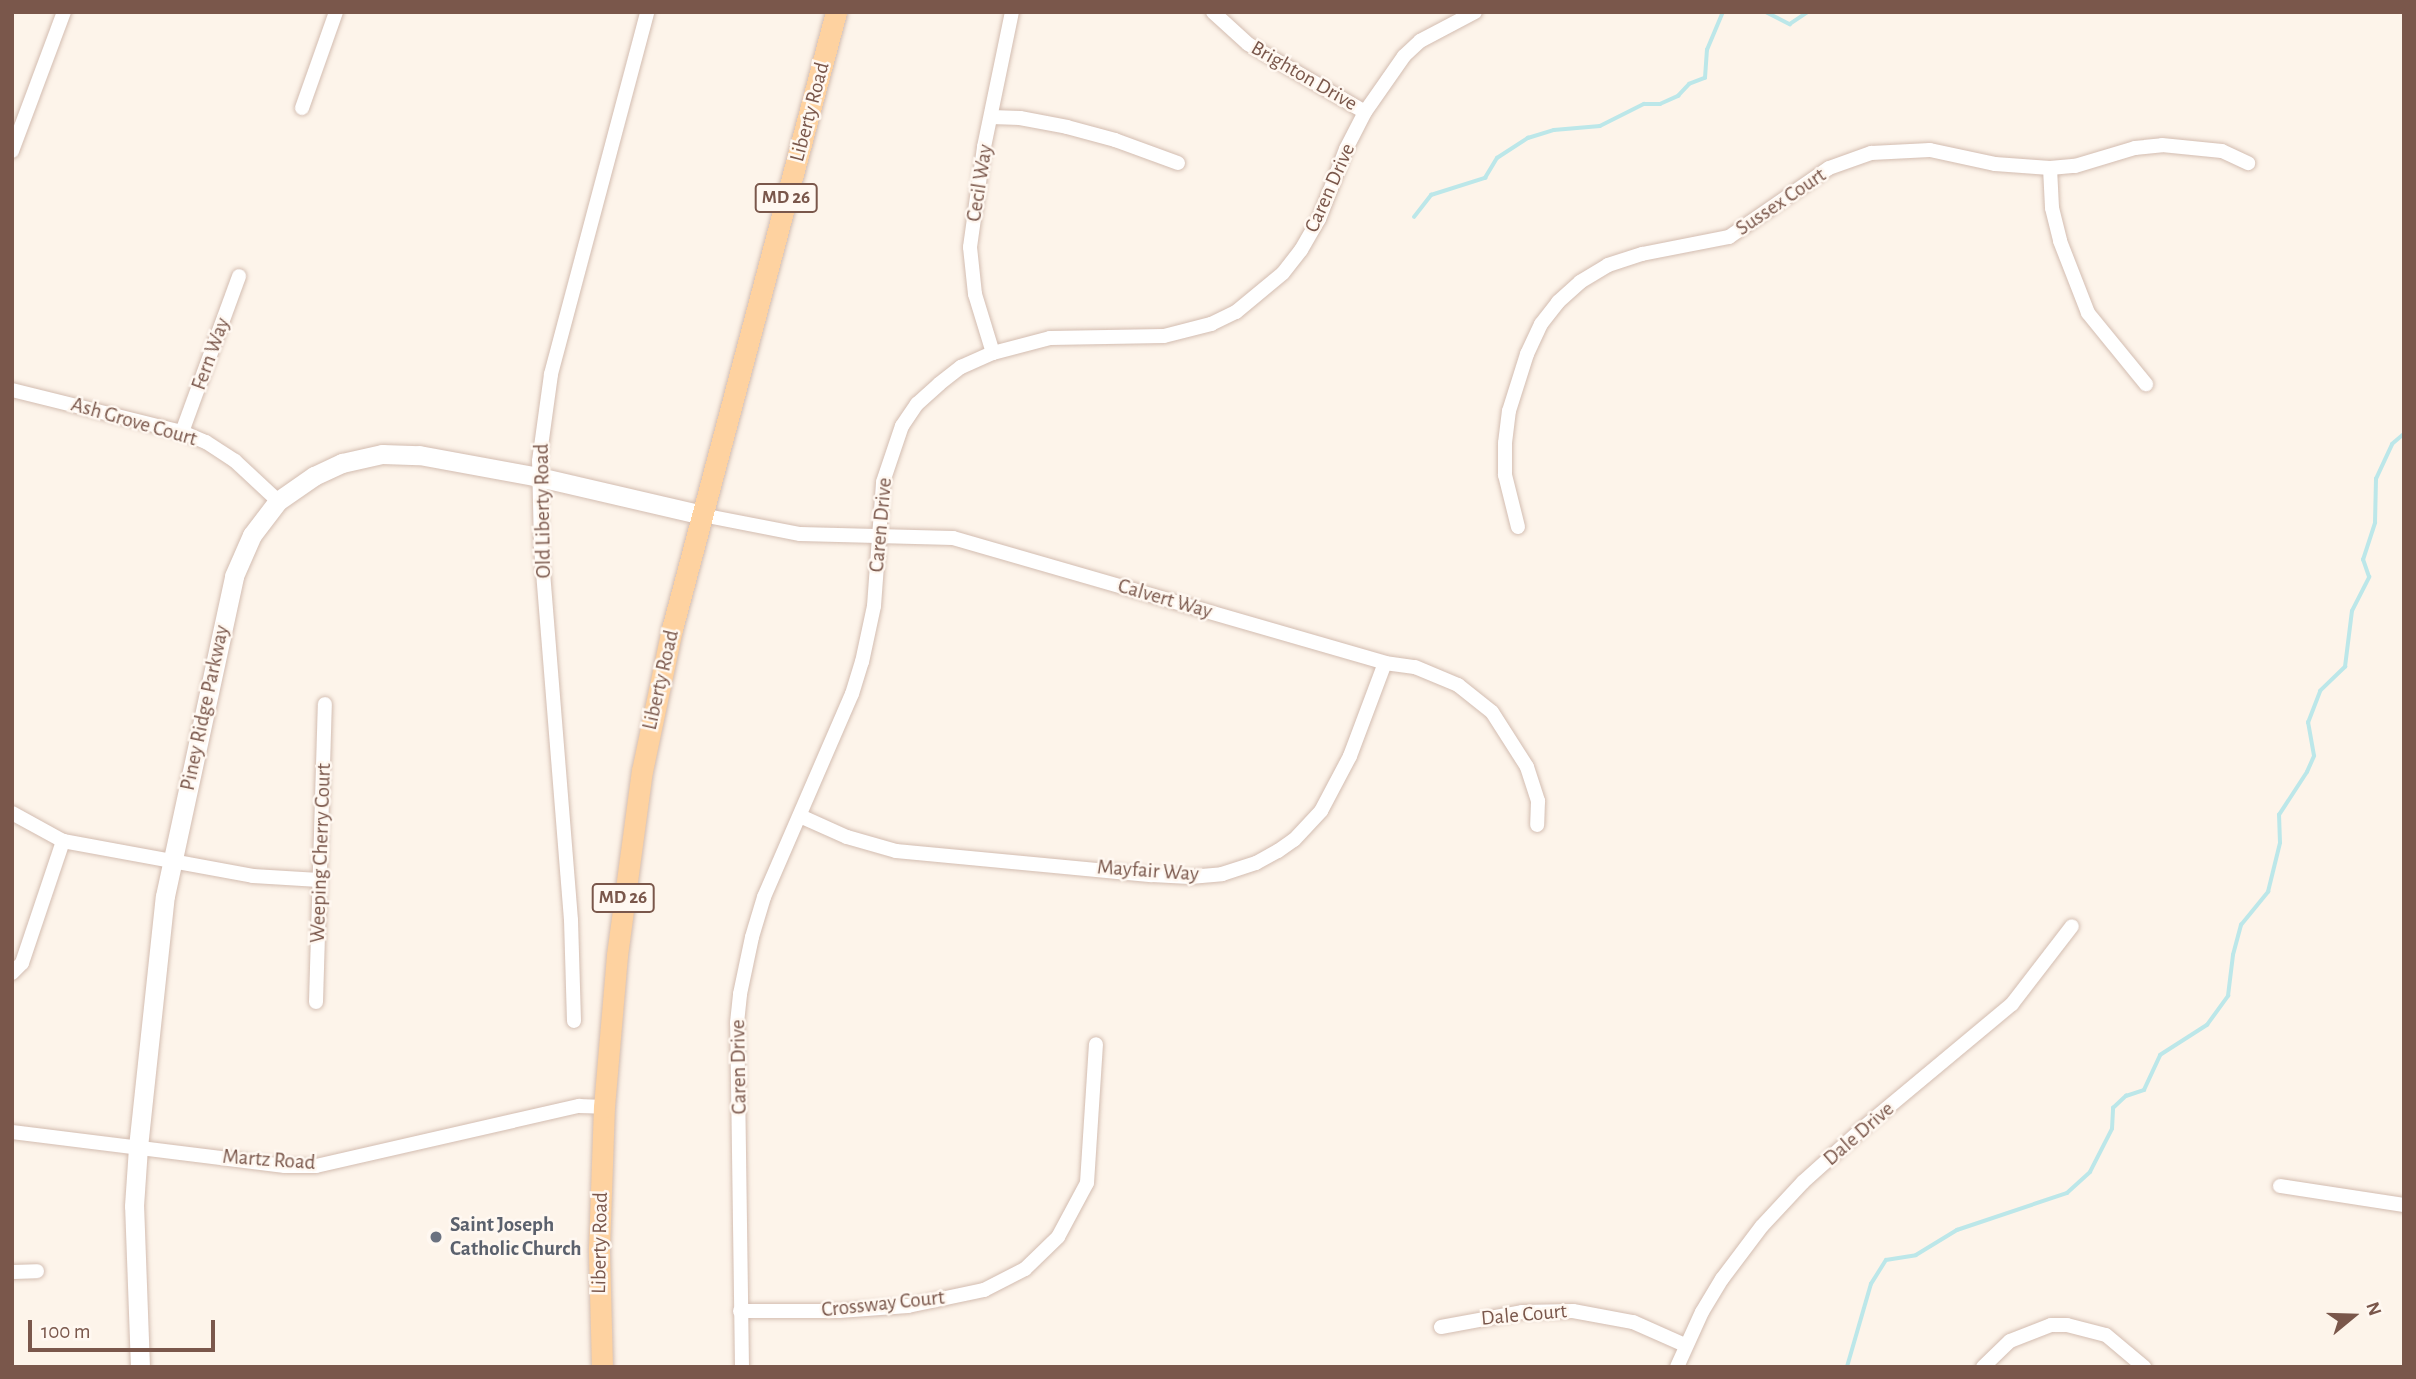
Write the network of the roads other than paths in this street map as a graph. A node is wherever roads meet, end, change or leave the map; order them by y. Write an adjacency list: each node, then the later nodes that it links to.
1 (64, 12): 11 (street)
2 (336, 12): 8 (street)
3 (647, 12): 20 (street, Old Liberty Road)
4 (836, 12): 22 (main road, Liberty Road / MD 26)
5 (1012, 12): 10 (street, Cecil Way)
6 (1213, 12): 9 (street, Brighton Drive)
7 (1475, 12): 9 (street, Caren Drive)
8 (302, 108)
9 (1365, 112): 16 (street, Caren Drive)
10 (991, 117): 12 (street); 16 (street, Cecil Way)
11 (12, 151)
12 (1178, 163)
13 (2248, 163): 14 (street, Sussex Court)
14 (2050, 168): 17 (street); 23 (street, Sussex Court)
15 (239, 276): 19 (street, Fern Way)
16 (993, 353): 24 (street, Caren Drive)
17 (2146, 384)
18 (12, 390): 19 (street, Ash Grove Court)
19 (182, 432): 21 (street, Ash Grove Court)
20 (540, 477): 21 (street, Piney Ridge Parkway); 22 (street, Piney Ridge Parkway); 36 (street, Old Liberty Road)
21 (278, 501): 31 (street, Piney Ridge Parkway)
22 (702, 515): 24 (street, Calvert Way); 38 (main road, Liberty Road / MD 26)
23 (1518, 527)
24 (881, 536): 25 (street, Calvert Way); 28 (street, Caren Drive)
25 (1385, 663): 28 (street, Mayfair Way); 29 (street, Calvert Way)
26 (326, 704): 32 (street, Weeping Cherry Court)
27 (12, 813): 30 (street)
28 (800, 816): 45 (street, Caren Drive)
29 (1537, 825)
30 (62, 841): 31 (street); 34 (street)
31 (172, 861): 32 (street); 40 (street, Piney Ridge Parkway)
32 (319, 880): 35 (street, Weeping Cherry Court)
33 (2071, 926): 47 (street, Dale Drive)
34 (12, 973)
35 (316, 1002)
36 (574, 1021)
37 (1096, 1044): 45 (street, Crossway Court)
38 (604, 1107): 40 (street, Martz Road); 49 (main road, Liberty Road / MD 26)
39 (12, 1132): 40 (street, Martz Road)
40 (138, 1147): 48 (street, Piney Ridge Parkway)
41 (2280, 1186): 42 (street)
42 (2404, 1205)
43 (37, 1271): 44 (street)
44 (12, 1272)
45 (740, 1311): 50 (street, Caren Drive)
46 (1441, 1327): 47 (street, Dale Court)
47 (1685, 1345): 51 (street, Dale Drive)
48 (139, 1367)
49 (602, 1367)
50 (742, 1367)
51 (1677, 1367)
52 (1983, 1367): 53 (street)
53 (2144, 1367)

